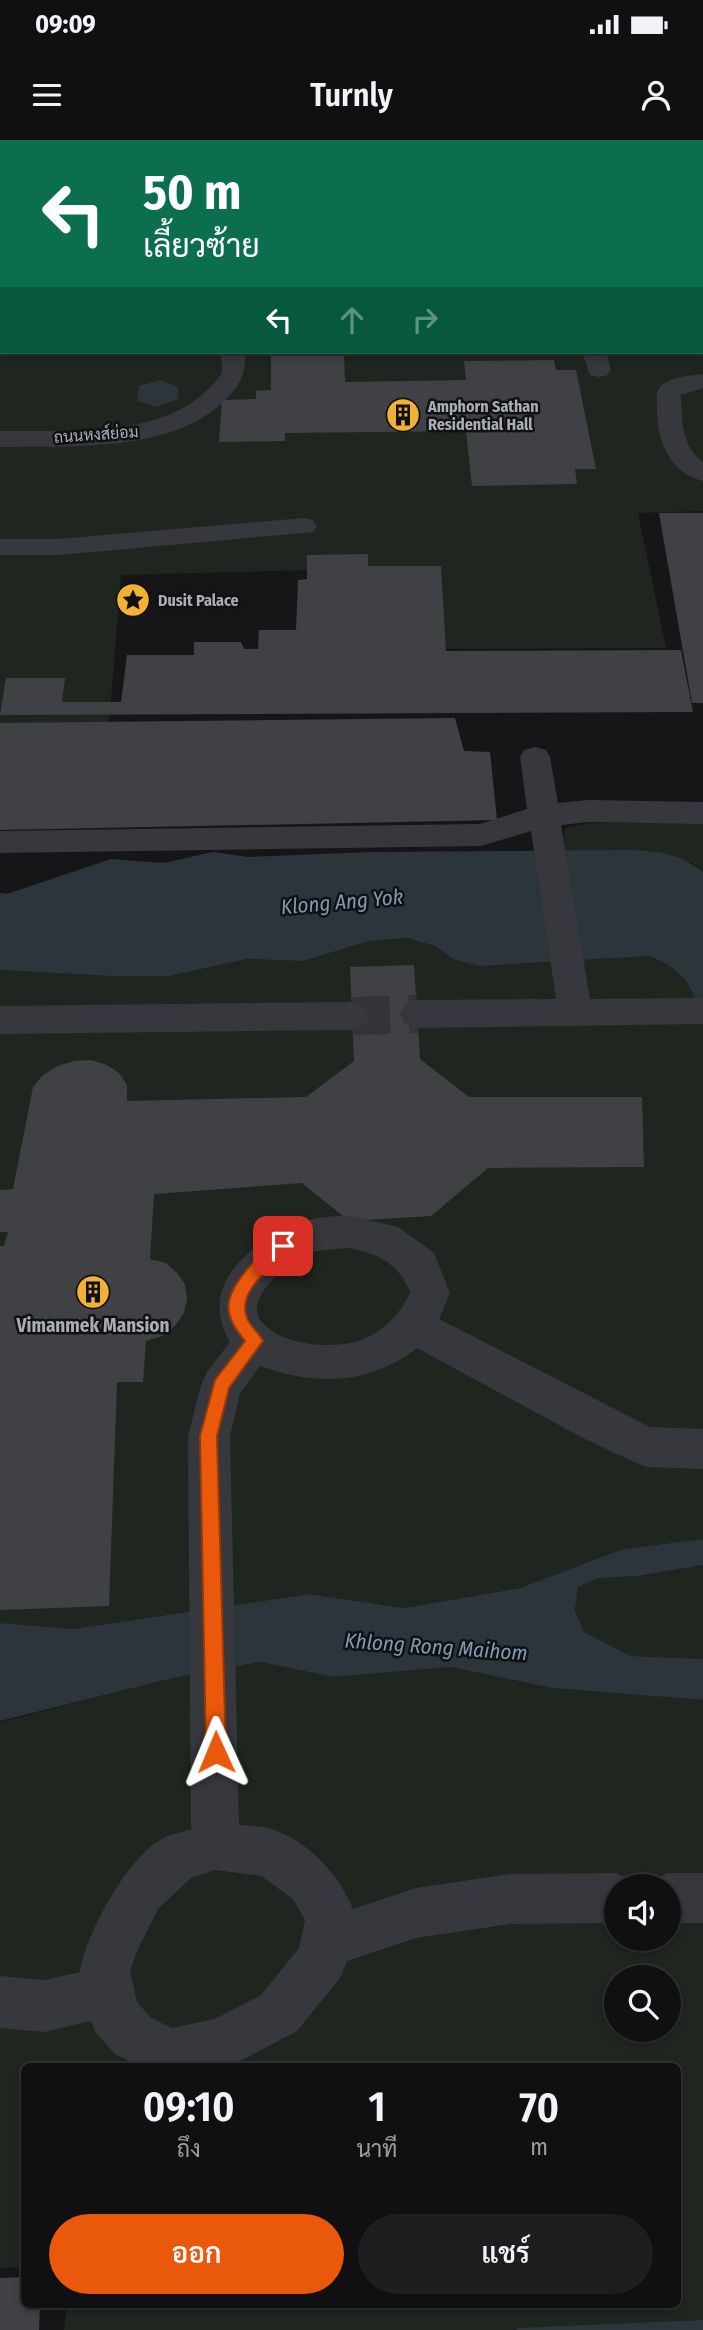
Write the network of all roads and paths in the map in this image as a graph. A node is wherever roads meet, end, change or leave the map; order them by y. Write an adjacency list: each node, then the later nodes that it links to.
1 (233, 354): 3 (lane, ถนนหงส์ย่อม)
2 (703, 381): 4 (lane)
3 (0, 439)
4 (703, 473)
5 (304, 526): 6 (lane)
6 (0, 547)
7 (535, 757): 9 (lane)
8 (703, 813): 9 (lane)
9 (545, 824): 10 (lane); 11 (lane)
10 (0, 842)
11 (573, 997): 12 (lane); 13 (lane)
12 (703, 1011)
13 (417, 1014)
14 (352, 1016): 15 (lane)
15 (0, 1020)
16 (414, 1326): 17 (lane); 17 (lane); 18 (lane)
17 (255, 1341): 19 (lane)
18 (700, 1449)
19 (215, 1846): 23 (lane); 24 (lane)
20 (604, 1898): 23 (lane)
21 (681, 1898): 22 (lane)
22 (703, 1898)
23 (327, 1942): 24 (lane)
24 (109, 1991): 25 (lane)
25 (0, 2002)

